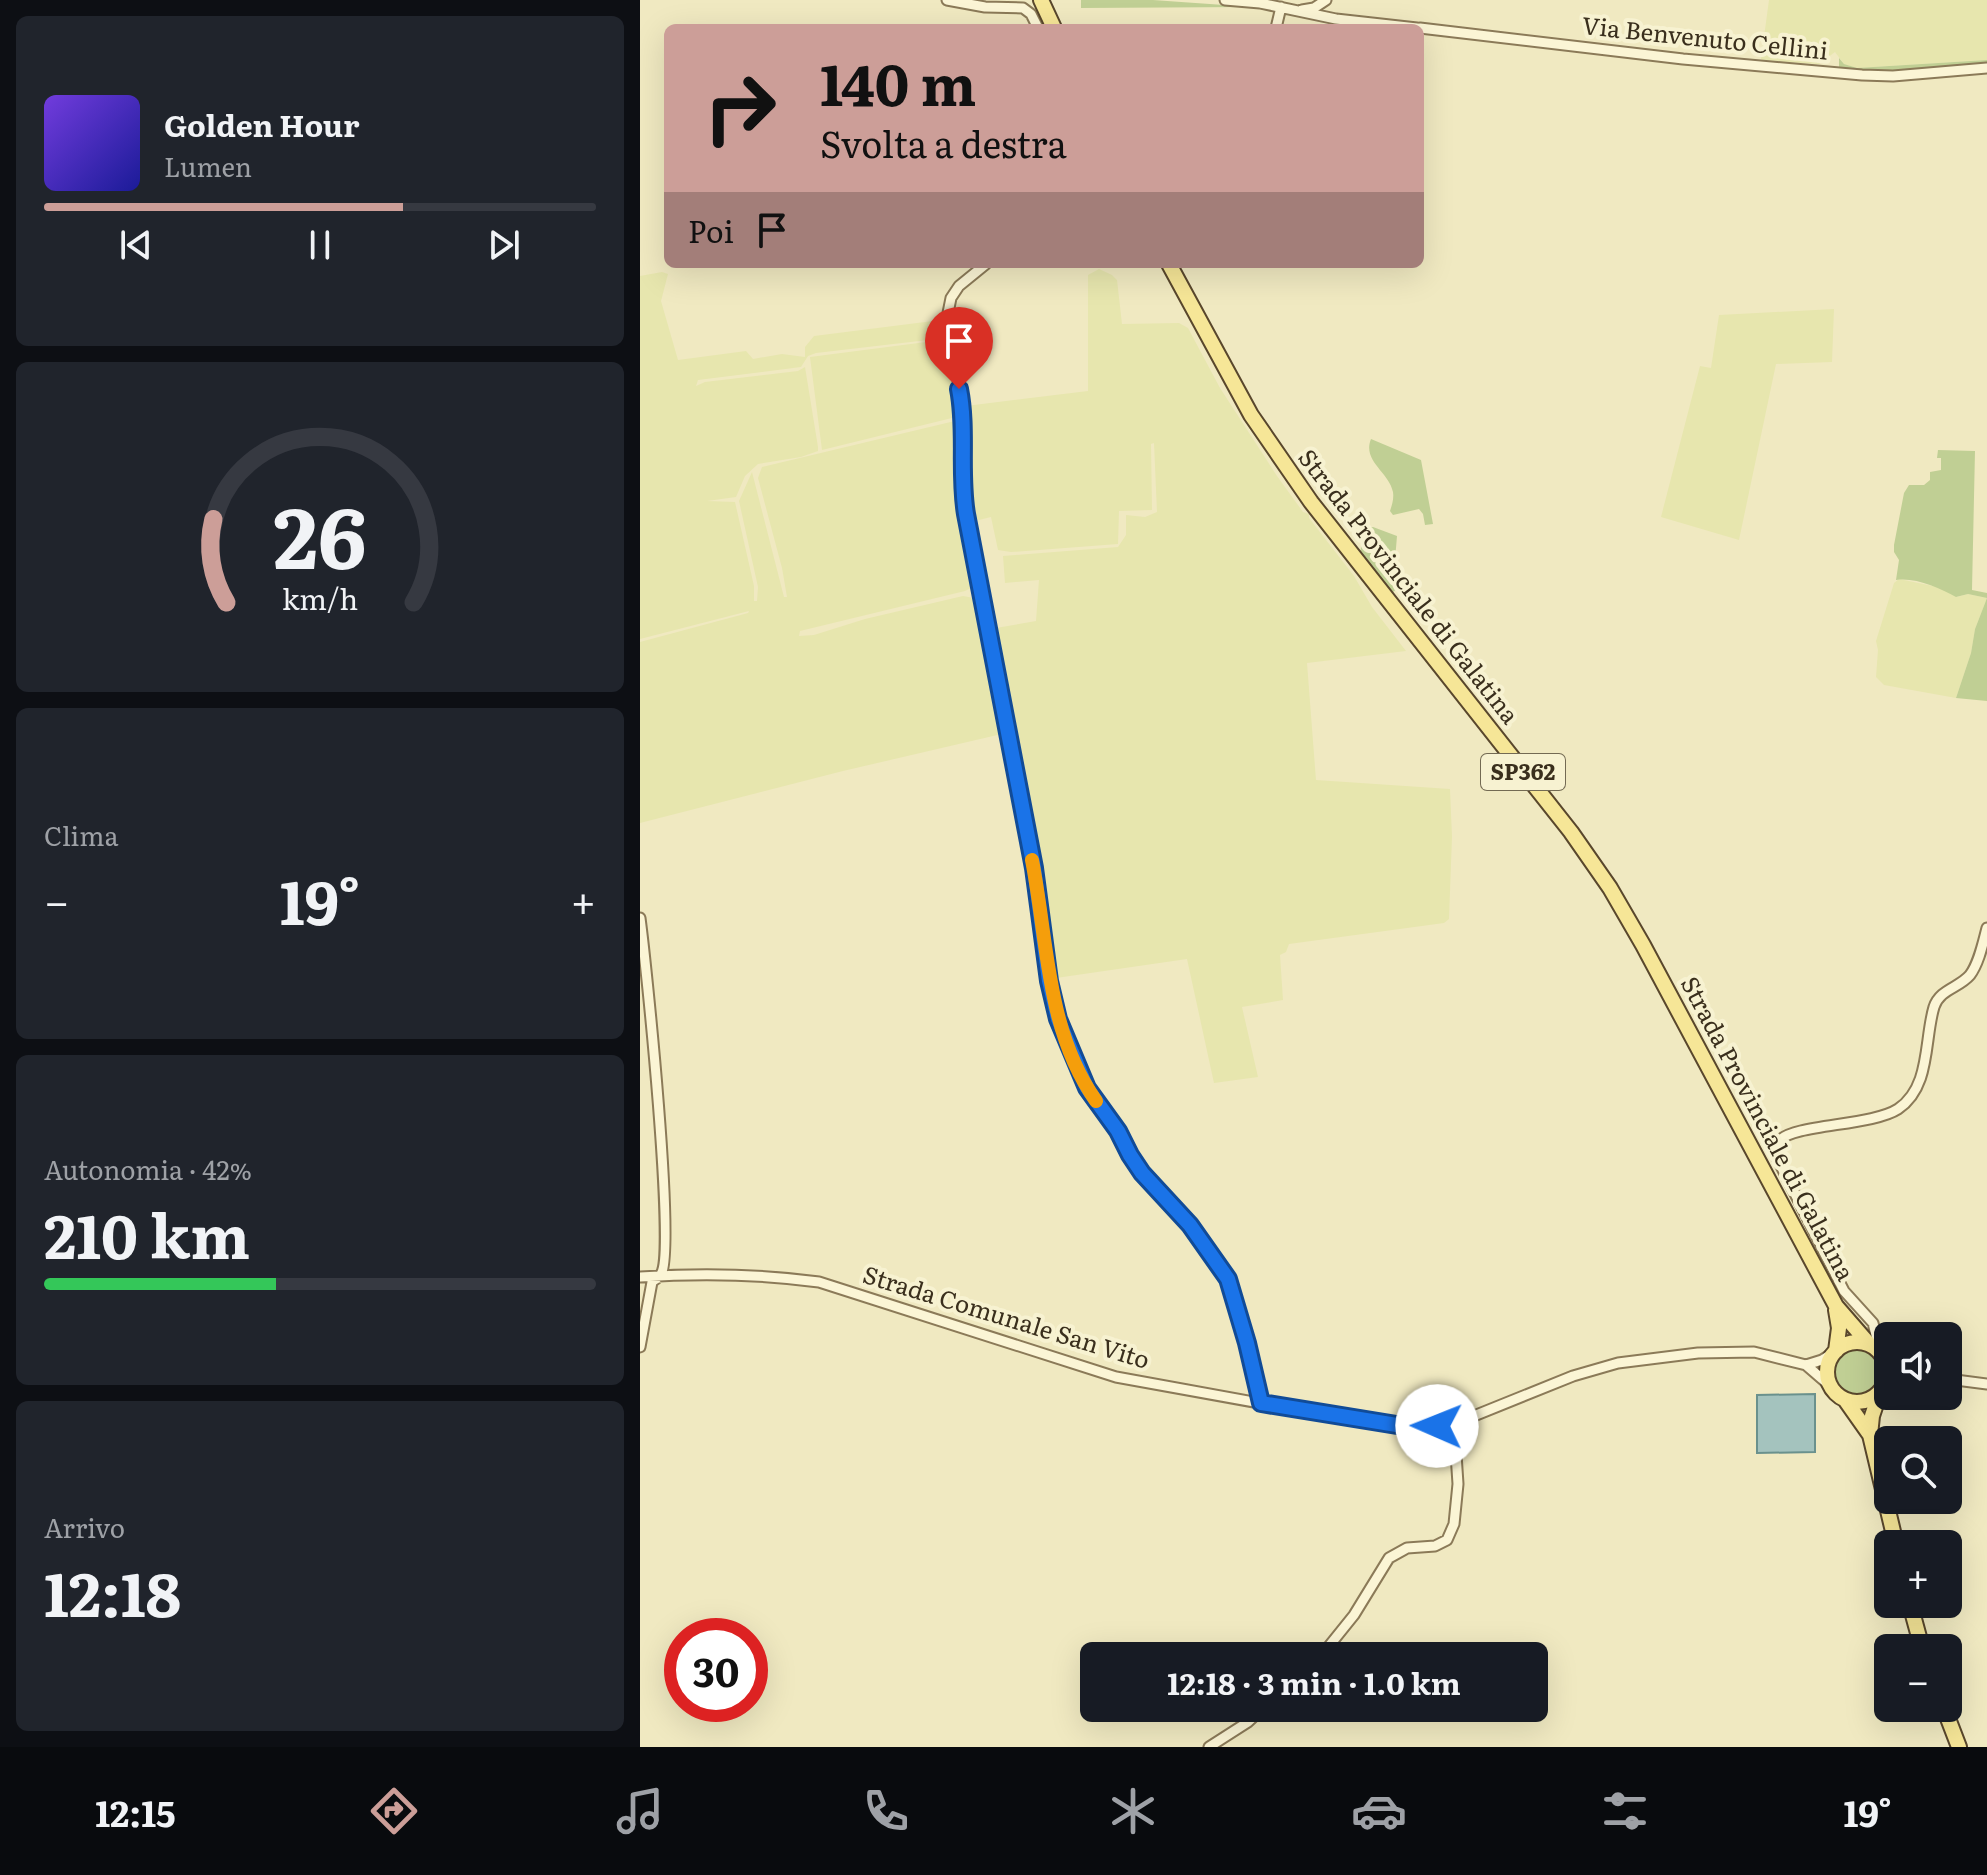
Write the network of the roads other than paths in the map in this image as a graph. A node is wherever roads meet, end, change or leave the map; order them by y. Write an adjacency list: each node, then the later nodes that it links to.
1 (947, 0): 7 (street)
2 (1041, 0): 8 (main road)
3 (1225, 0): 5 (street, Via Benvenuto Cellini)
4 (1326, 0): 6 (street)
5 (1281, 7): 6 (street, Via Benvenuto Cellini); 9 (street)
6 (1299, 11): 10 (street, Via Benvenuto Cellini)
7 (1036, 24)
8 (1052, 24)
9 (1277, 24)
10 (1382, 24)
11 (1424, 29): 12 (street, Via Benvenuto Cellini)
12 (1987, 68)
13 (981, 268): 31 (street)
14 (1171, 268): 19 (main road, Strada Provinciale di Galatina / SP362)
15 (640, 918): 17 (street)
16 (1987, 928): 20 (street)
17 (662, 1274): 18 (street, Strada Comunale San Vito); 21 (street); 31 (street, Strada Comunale San Vito)
18 (640, 1277)
19 (1836, 1306): 22 (main road, Strada Provinciale di Galatina / SP362); 24 (main road, Strada Provinciale di Galatina / SP362)
20 (1874, 1327)
21 (640, 1347)
22 (1874, 1347)
23 (1874, 1350): 24 (main road)
24 (1836, 1351): 25 (street); 27 (main road, Strada Provinciale di Galatina / SP362)
25 (1806, 1365): 27 (street); 33 (street, Strada Comunale San Vito)
26 (1962, 1381): 28 (street)
27 (1828, 1384): 30 (main road)
28 (1987, 1384)
29 (1874, 1395): 30 (main road)
30 (1846, 1401): 34 (main road)
31 (1261, 1403): 33 (street, Strada Comunale San Vito)
32 (1875, 1410): 34 (main road)
33 (1454, 1424): 36 (street)
34 (1870, 1435): 35 (main road)
35 (1893, 1530)
36 (1332, 1642)
37 (1244, 1722): 39 (street)
38 (1949, 1722): 40 (main road)
39 (1209, 1747)
40 (1959, 1747)

